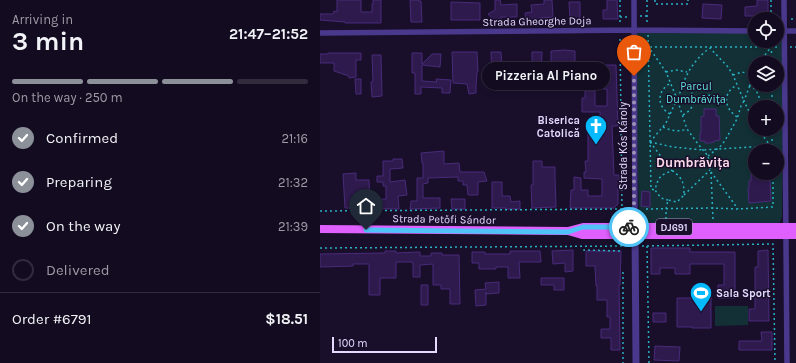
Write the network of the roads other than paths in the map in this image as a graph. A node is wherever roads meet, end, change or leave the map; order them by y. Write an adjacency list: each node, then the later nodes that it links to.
1 (634, 0): 4 (street, Strada Kós Károly)
2 (784, 0): 3 (street)
3 (784, 12)
4 (634, 30): 5 (street, Strada Gheorghe Doja); 8 (street, Strada Gheorghe Doja); 12 (street, Strada Kós Károly)
5 (748, 31)
6 (784, 31): 7 (street); 11 (street)
7 (796, 31)
8 (320, 33)
9 (796, 227): 11 (main road, Strada Petőfi Sándor / DJ691)
10 (320, 229): 12 (main road, Strada Petőfi Sándor / DJ691)
11 (786, 231): 12 (main road, Strada Petőfi Sándor / DJ691); 12 (main road, Strada Petőfi Sándor / DJ691); 13 (main road, Strada Petőfi Sándor / DJ691); 15 (street)
12 (635, 232): 14 (street, Strada Kós Károly)
13 (796, 235)
14 (636, 363)
15 (787, 363)

